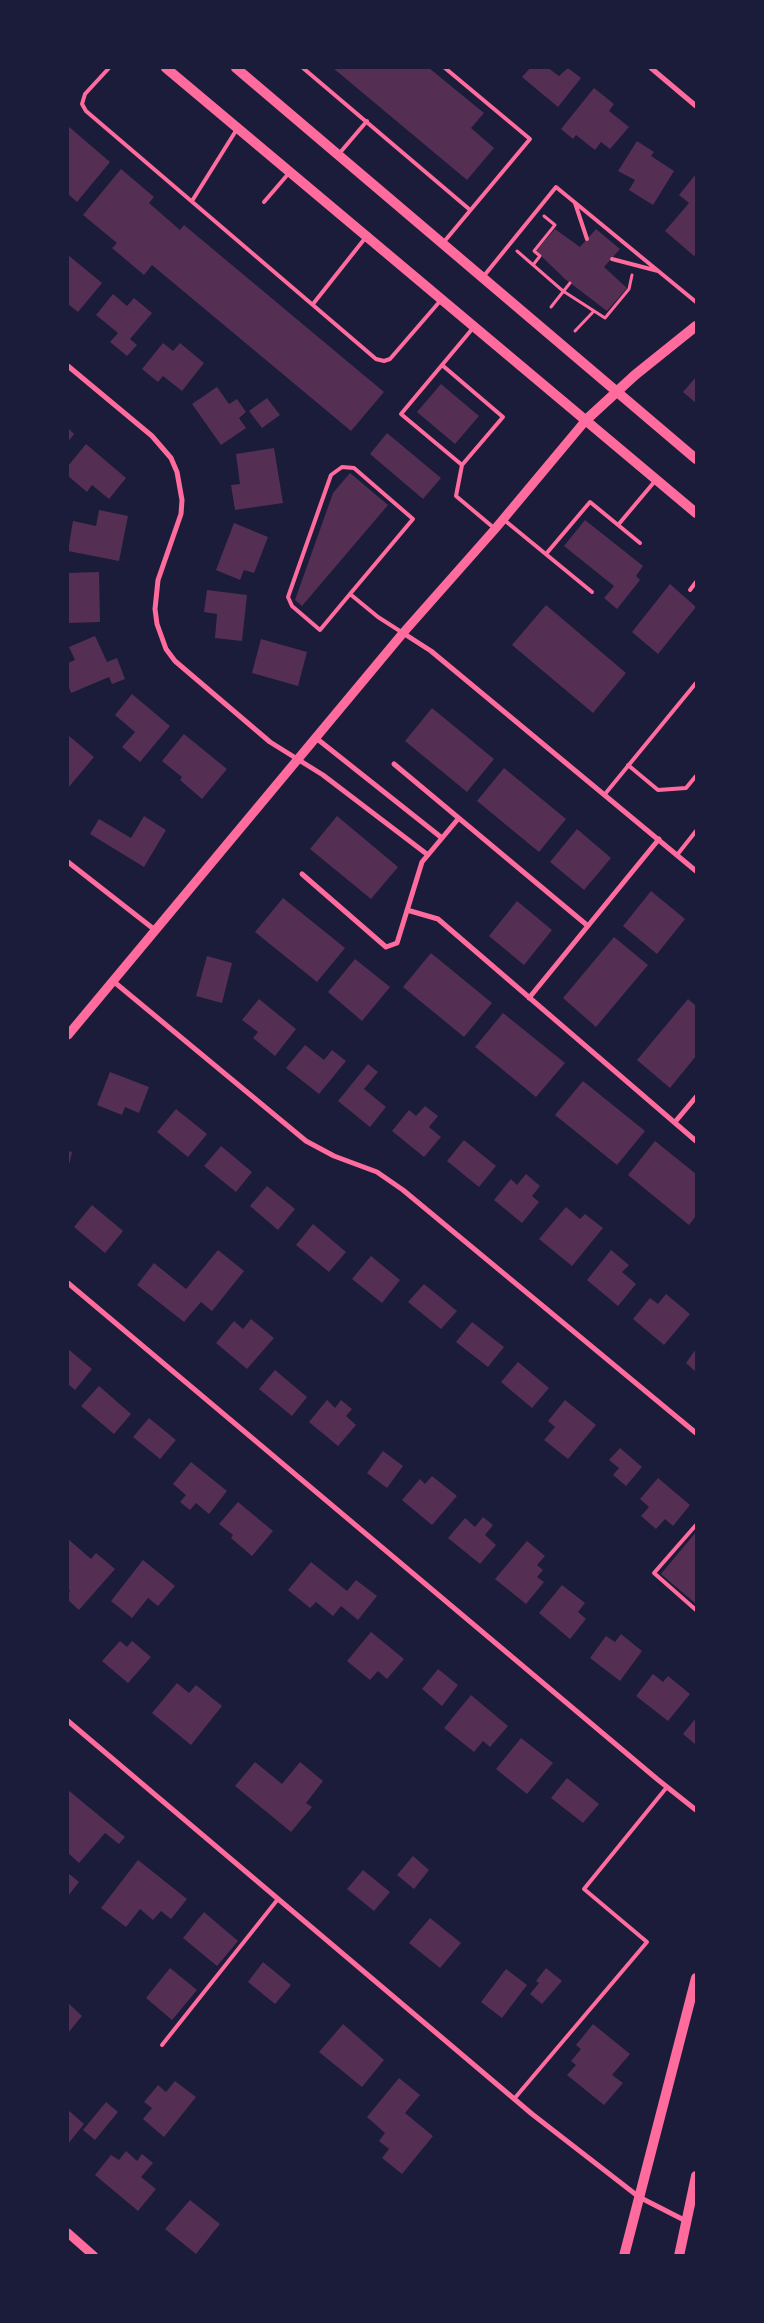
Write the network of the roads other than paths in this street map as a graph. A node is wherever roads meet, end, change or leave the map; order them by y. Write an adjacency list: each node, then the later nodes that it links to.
1 (109, 68): 12 (lane)
2 (166, 68): 9 (main road)
3 (303, 68): 8 (lane)
4 (445, 68): 15 (lane)
5 (651, 68): 7 (street)
6 (239, 69): 10 (main road)
7 (696, 106)
8 (367, 121): 10 (lane); 15 (lane)
9 (238, 129): 11 (main road); 12 (lane)
10 (338, 155): 18 (main road)
11 (290, 172): 14 (lane); 16 (main road)
12 (192, 201): 24 (lane)
13 (574, 201): 17 (lane); 20 (lane); 21 (lane)
14 (264, 202)
15 (469, 209): 18 (lane)
16 (367, 236): 22 (main road); 24 (lane)
17 (588, 238)
18 (442, 243): 21 (main road)
19 (612, 258): 20 (lane)
20 (660, 272): 23 (lane)
21 (483, 277): 29 (main road)
22 (442, 299): 24 (lane); 25 (main road)
23 (696, 302)
24 (313, 304)
25 (474, 326): 27 (lane); 30 (main road)
26 (696, 326): 29 (main road)
27 (442, 365): 32 (lane); 32 (lane)
28 (68, 366): 47 (street)
29 (619, 392): 30 (main road); 31 (main road)
30 (586, 420): 33 (main road); 35 (street)
31 (696, 459)
32 (462, 466): 37 (lane)
33 (656, 479): 34 (main road); 36 (lane)
34 (696, 513)
35 (503, 519): 37 (street); 39 (lane)
36 (618, 525): 38 (lane); 39 (lane)
37 (495, 529): 44 (street)
38 (640, 543)
39 (546, 554): 42 (lane)
40 (696, 582): 41 (lane)
41 (690, 590)
42 (592, 592)
43 (350, 594): 43 (lane); 44 (lane)
44 (403, 633): 46 (street); 51 (street)
45 (696, 682): 49 (lane)
46 (316, 738): 47 (street); 54 (street)
47 (297, 759): 56 (street); 63 (street)
48 (394, 764): 52 (street)
49 (628, 765): 50 (lane); 51 (lane)
50 (696, 776)
51 (605, 794): 55 (street)
52 (458, 818): 54 (street); 62 (street)
53 (696, 831): 57 (lane)
54 (442, 838): 56 (street)
55 (659, 839): 57 (street); 62 (street)
56 (428, 855): 61 (street)
57 (677, 855): 59 (street)
58 (68, 862): 63 (street)
59 (696, 871)
60 (302, 874): 61 (street)
61 (407, 910): 65 (street)
62 (588, 926): 65 (street)
63 (155, 930): 64 (street)
64 (113, 981): 66 (street); 71 (street)
65 (529, 998): 68 (street)
66 (68, 1035)
67 (696, 1097): 68 (street)
68 (675, 1122): 69 (street)
69 (696, 1141)
70 (68, 1284): 75 (street)
71 (696, 1433)
72 (696, 1525): 73 (lane)
73 (696, 1610)
74 (68, 1721): 77 (street)
75 (667, 1787): 76 (street); 80 (lane)
76 (696, 1810)
77 (278, 1899): 79 (lane); 80 (street)
78 (696, 1978): 82 (main road)
79 (162, 2045)
80 (514, 2098): 82 (street)
81 (696, 2177): 83 (main road)
82 (639, 2197): 83 (street); 86 (main road)
83 (686, 2221): 87 (main road)
84 (68, 2233): 85 (street)
85 (94, 2256)
86 (624, 2256)
87 (678, 2256)

